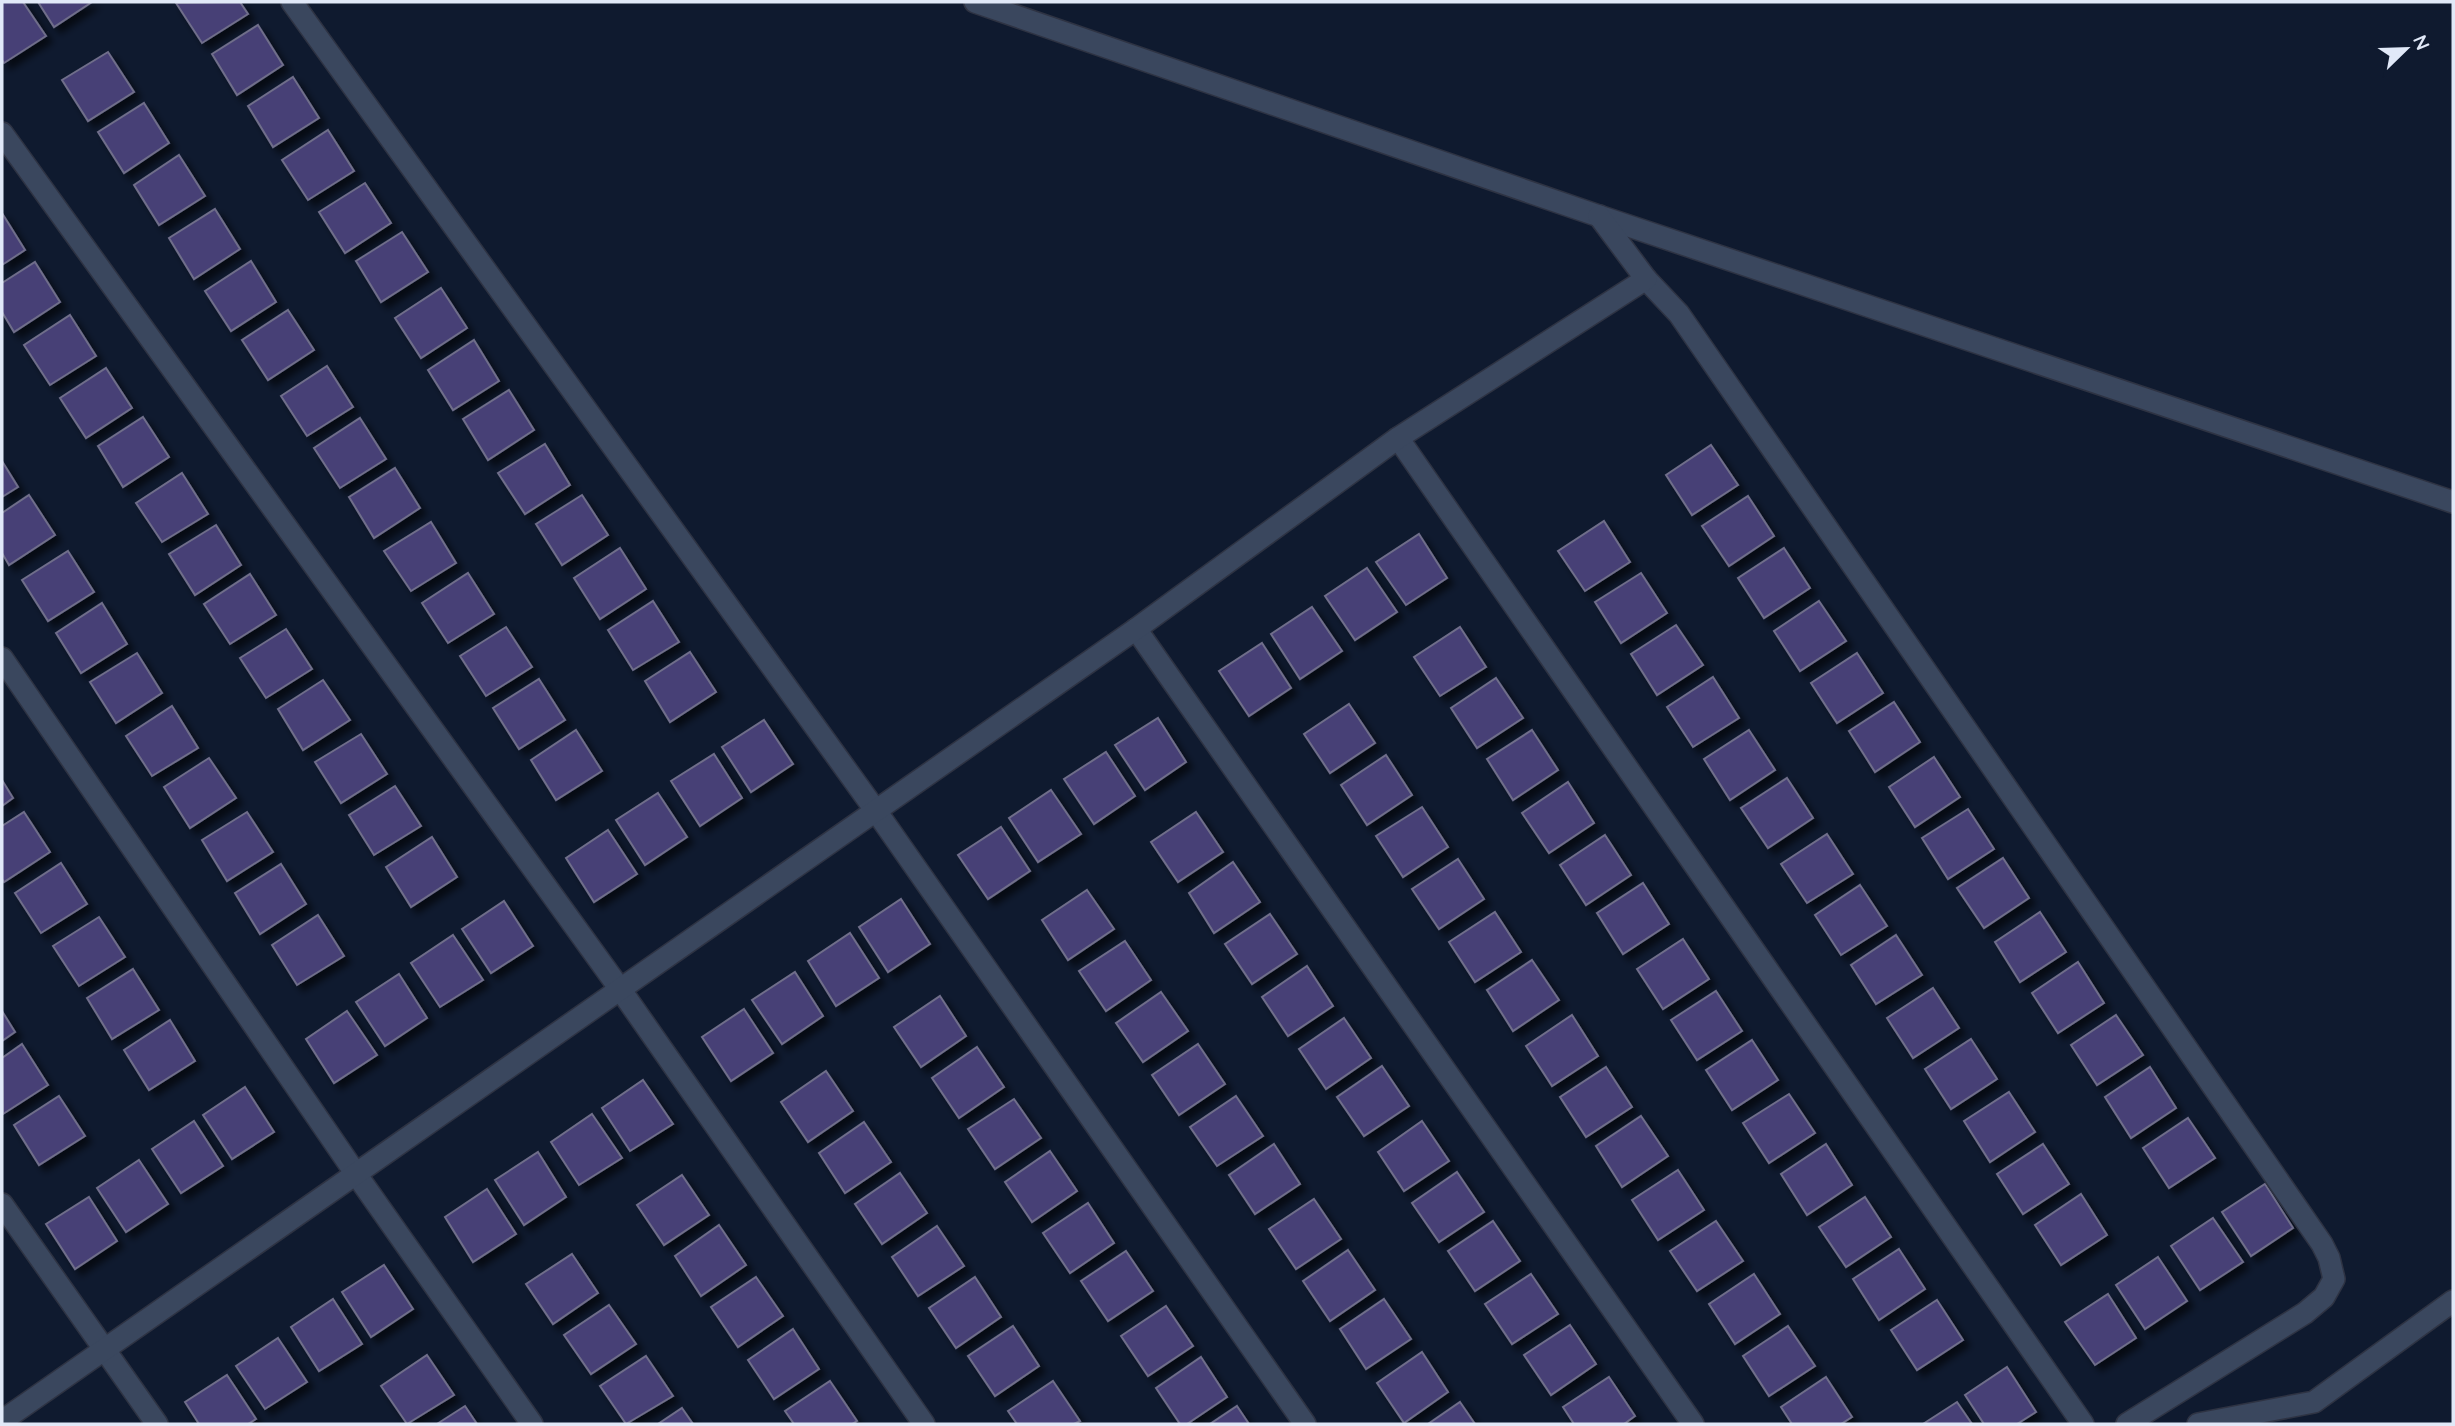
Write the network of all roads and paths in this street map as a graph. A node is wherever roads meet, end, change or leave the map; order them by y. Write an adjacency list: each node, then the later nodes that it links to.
1 (292, 2): 10 (street)
2 (975, 2): 4 (street)
3 (2, 133): 11 (street)
4 (1599, 216): 5 (street); 7 (street)
5 (1646, 279): 6 (street); 23 (street)
6 (1398, 438): 8 (street); 22 (street)
7 (2453, 502)
8 (1136, 629): 10 (street); 21 (street)
9 (2, 658): 12 (street)
10 (876, 811): 11 (street); 20 (street)
11 (620, 989): 12 (street); 19 (street)
12 (356, 1174): 15 (street); 18 (street)
13 (2, 1204): 15 (street)
14 (2453, 1301): 24 (street)
15 (105, 1349): 16 (street); 17 (street)
16 (2, 1421)
17 (157, 1424)
18 (532, 1424)
19 (924, 1424)
20 (1305, 1424)
21 (1693, 1424)
22 (2083, 1424)
23 (2127, 1424)
24 (2198, 1424)

